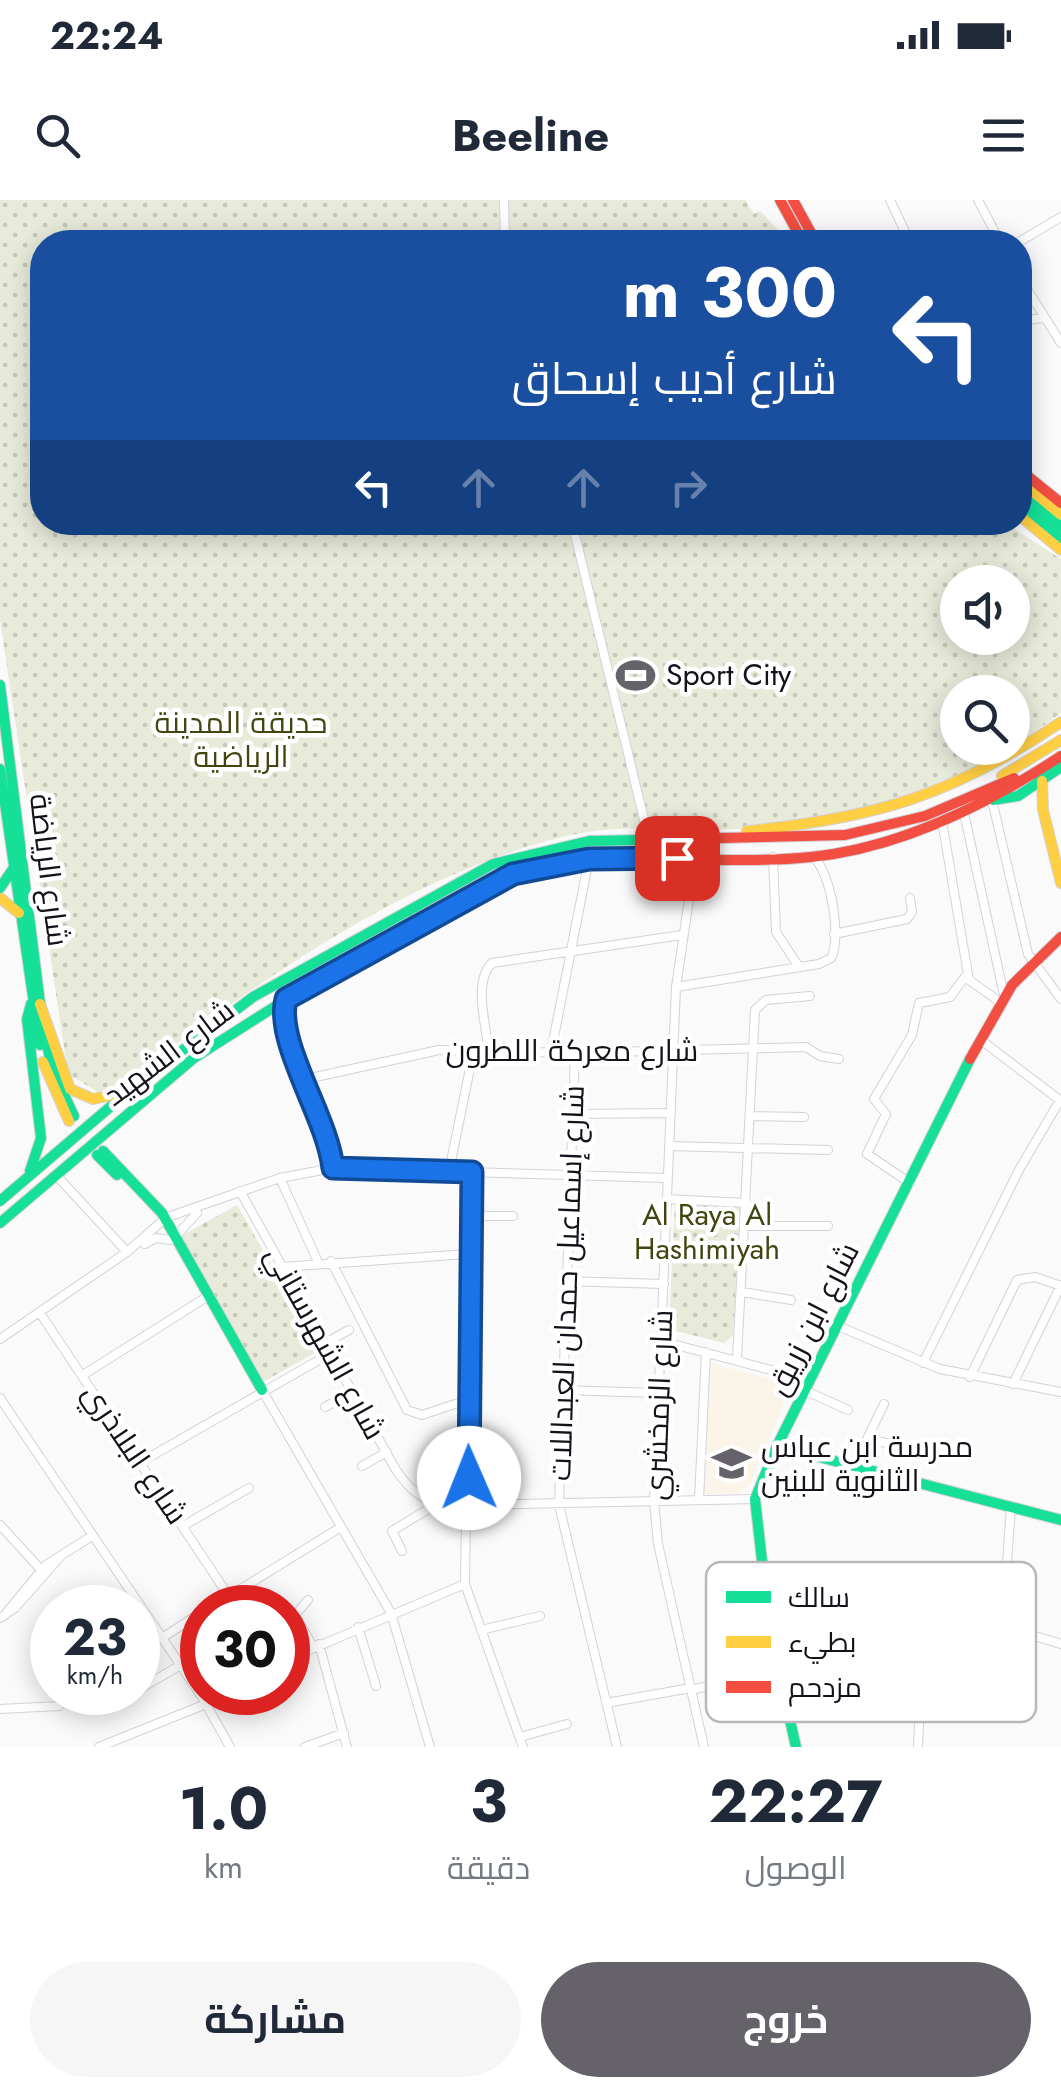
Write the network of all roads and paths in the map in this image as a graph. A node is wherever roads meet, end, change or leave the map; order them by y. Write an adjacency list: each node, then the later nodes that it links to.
1 (504, 200): 7 (street)
2 (780, 200): 8 (main road)
3 (792, 200): 9 (main road)
4 (890, 200): 10 (street)
5 (978, 200): 11 (street)
6 (1061, 217): 12 (street)
7 (505, 230)
8 (796, 230)
9 (809, 230)
10 (904, 230)
11 (994, 230)
12 (1032, 234)
13 (1032, 299): 14 (street)
14 (1043, 318): 15 (street); 16 (street)
15 (1032, 320)
16 (1061, 343)
17 (1032, 480): 18 (main road)
18 (1061, 503)
19 (1032, 505): 23 (main road)
20 (1032, 507): 24 (main road)
21 (1032, 510): 26 (main road)
22 (1032, 512): 27 (main road)
23 (1061, 515)
24 (1061, 526)
25 (575, 535): 42 (street)
26 (1061, 538)
27 (1061, 550)
28 (0, 684): 37 (main road, شارع الرياضة)
29 (1061, 722): 43 (main road)
30 (1061, 743): 41 (main road); 41 (main road, شارع الشهيد)
31 (1061, 756): 36 (main road, شارع الشهيد)
32 (1061, 767): 34 (main road)
33 (0, 769): 37 (main road, شارع الرياضة)
34 (1042, 781): 35 (main road); 38 (main road)
35 (1018, 796): 36 (main road); 38 (main road)
36 (992, 800): 39 (main road, شارع الشهيد); 63 (street)
37 (10, 803): 51 (main road, شارع الرياضة); 71 (main road, شارع الرياضة)
38 (1042, 810): 44 (main road)
39 (964, 813): 40 (main road, شارع الشهيد); 69 (street)
40 (942, 822): 45 (main road, شارع الشهيد); 65 (street)
41 (870, 830): 43 (main road, شارع الشهيد)
42 (648, 840): 43 (main road, شارع الشهيد); 83 (main road, شارع الشهيد)
43 (710, 840)
44 (1058, 842): 54 (main road)
45 (843, 851): 48 (main road, شارع الشهيد); 52 (street)
46 (700, 857): 47 (main road, شارع الشهيد); 49 (main road, شارع الشهيد); 53 (street, شارع الزمخشري)
47 (773, 857): 48 (main road, شارع الشهيد); 64 (street)
48 (812, 857): 52 (street)
49 (677, 858): 50 (main road, شارع الشهيد); 53 (street)
50 (589, 859): 62 (street); 68 (main road, شارع الشهيد)
51 (14, 868): 55 (main road); 58 (main road, شارع الرياضة)
52 (828, 876): 59 (street)
53 (692, 879): 60 (street, شارع الزمخشري)
54 (1061, 882)
55 (0, 888)
56 (0, 898): 58 (main road)
57 (910, 898): 59 (street)
58 (20, 914): 71 (main road, شارع الرياضة)
59 (834, 934): 64 (street)
60 (682, 936): 62 (street); 66 (street, شارع الزمخشري)
61 (1061, 941): 63 (main road, شارع ابن زريق)
62 (572, 950): 75 (street); 79 (street)
63 (1034, 963): 69 (main road, شارع ابن زريق); 70 (street)
64 (799, 967): 66 (street)
65 (969, 980): 69 (street); 102 (street)
66 (676, 987): 78 (street, شارع الزمخشري)
67 (810, 996): 77 (street)
68 (286, 999): 72 (main road, شارع الشهيد); 73 (street)
69 (1002, 999): 74 (main road, شارع ابن زريق)
70 (1061, 1000)
71 (35, 1004): 83 (main road); 89 (main road, شارع الرياضة); 101 (main road)
72 (260, 1016): 73 (street); 97 (main road, شارع الشهيد)
73 (282, 1026): 82 (street)
74 (981, 1040): 84 (street); 102 (main road, شارع ابن زريق)
75 (488, 1048): 76 (street, شارع معركة اللطرون); 79 (street, شارع معركة اللطرون)
76 (474, 1049): 82 (street, شارع معركة اللطرون); 95 (street)
77 (754, 1050): 78 (street, شارع معركة اللطرون); 81 (street, شارع معركة اللطرون); 87 (street)
78 (672, 1051): 80 (street, شارع معركة اللطرون); 85 (street, شارع الزمخشري)
79 (551, 1052): 80 (street, شارع معركة اللطرون)
80 (575, 1052): 86 (street, شارع إسماعيل حمدان العبداللات)
81 (839, 1059)
82 (306, 1079): 94 (street)
83 (130, 1090): 101 (main road, شارع الشهيد)
84 (1060, 1100): 135 (street)
85 (671, 1113): 86 (street); 90 (street, شارع الزمخشري)
86 (572, 1114): 98 (street, شارع إسماعيل حمدان العبداللات)
87 (751, 1116): 88 (street); 91 (street)
88 (804, 1117)
89 (72, 1118)
90 (670, 1146): 91 (street); 100 (street, شارع الزمخشري)
91 (749, 1149): 92 (street); 106 (street)
92 (828, 1150)
93 (100, 1153): 110 (main road)
94 (333, 1168): 95 (street); 99 (street)
95 (449, 1171): 96 (street)
96 (472, 1172): 98 (street); 108 (street)
97 (56, 1175): 111 (main road, شارع الشهيد); 115 (street)
98 (568, 1175): 100 (street); 120 (street, شارع إسماعيل حمدان العبداللات)
99 (280, 1178): 103 (street); 117 (street)
100 (668, 1178): 104 (street, شارع الزمخشري)
101 (24, 1180): 105 (main road, شارع الشهيد)
102 (910, 1183): 127 (main road, شارع ابن زريق)
103 (240, 1192): 107 (street); 119 (street, شارع الشهرستاني)
104 (666, 1199): 106 (street); 121 (street, شارع الزمخشري)
105 (0, 1201)
106 (747, 1203): 112 (street)
107 (204, 1207): 110 (street); 114 (street)
108 (470, 1216): 109 (street); 116 (street)
109 (513, 1216)
110 (163, 1221): 114 (main road); 115 (street)
111 (0, 1223)
112 (746, 1226): 113 (street); 123 (street)
113 (828, 1226)
114 (173, 1238): 115 (street); 124 (main road); 140 (main road)
115 (127, 1252): 126 (street)
116 (468, 1254): 118 (street); 146 (street)
117 (318, 1262): 118 (street); 119 (street)
118 (331, 1262): 146 (street)
119 (282, 1267): 131 (street, شارع الشهرستاني)
120 (563, 1281): 121 (street); 141 (street, شارع إسماعيل حمدان العبداللات)
121 (664, 1284): 130 (street, شارع الزمخشري)
122 (1061, 1285): 137 (street); 138 (street)
123 (742, 1292): 125 (street); 134 (street)
124 (205, 1298): 136 (street); 140 (main road)
125 (791, 1300)
126 (40, 1313): 129 (street); 136 (street, شارع البلاذري)
127 (838, 1326): 135 (street); 139 (main road, شارع ابن زريق)
128 (349, 1330): 131 (street)
129 (0, 1338)
130 (661, 1341): 132 (street); 144 (street, شارع الزمخشري)
131 (325, 1342): 133 (street, شارع الشهرستاني)
132 (706, 1352): 134 (street); 159 (street)
133 (331, 1353): 140 (street); 142 (street, شارع الشهرستاني)
134 (737, 1359): 139 (street)
135 (923, 1363): 137 (street)
136 (83, 1375): 154 (street, شارع البلاذري)
137 (970, 1376): 138 (street)
138 (1012, 1384): 143 (street)
139 (807, 1385): 149 (street); 151 (main road, شارع ابن زريق)
140 (262, 1390): 154 (street); 168 (street)
141 (560, 1390): 144 (street); 161 (street, شارع إسماعيل حمدان العبداللات)
142 (353, 1392): 148 (street); 152 (street, شارع الشهرستاني)
143 (1061, 1392)
144 (658, 1393): 160 (street, شارع الزمخشري)
145 (0, 1398): 169 (street)
146 (468, 1400): 163 (street)
147 (884, 1404): 150 (street)
148 (325, 1407)
149 (848, 1410)
150 (867, 1440): 153 (street); 156 (street)
151 (776, 1446): 156 (main road); 158 (main road, شارع ابن زريق)
152 (386, 1452): 155 (street); 162 (street, شارع الشهرستاني)
153 (930, 1452)
154 (142, 1462): 167 (street, شارع البلاذري)
155 (362, 1466)
156 (854, 1468): 164 (main road)
157 (249, 1488): 167 (street)
158 (755, 1499): 159 (street); 171 (main road, شارع ابن زريق)
159 (698, 1500): 160 (street)
160 (654, 1502): 161 (street); 193 (street, شارع الزمخشري)
161 (559, 1504): 163 (street); 194 (street, شارع إسماعيل حمدان العبداللات)
162 (435, 1505): 163 (street); 170 (street)
163 (469, 1505): 174 (street)
164 (1011, 1508): 165 (main road); 172 (street)
165 (1061, 1520)
166 (0, 1525): 173 (street)
167 (183, 1526): 175 (street, شارع البلاذري)
168 (340, 1526): 176 (street); 177 (street)
169 (92, 1536): 173 (street); 185 (street)
170 (402, 1552)
171 (762, 1562)
172 (1005, 1562)
173 (46, 1570): 178 (street)
174 (465, 1584): 177 (street); 182 (street)
175 (221, 1585)
176 (246, 1585)
177 (391, 1613): 181 (street); 208 (street)
178 (3, 1616)
179 (540, 1616): 182 (street)
180 (180, 1626): 185 (street)
181 (358, 1627): 187 (street); 191 (street)
182 (482, 1630): 203 (street)
183 (1036, 1636): 186 (street)
184 (310, 1637): 187 (street)
185 (162, 1638): 189 (street)
186 (1061, 1644)
187 (316, 1646): 188 (street); 202 (street)
188 (310, 1649)
189 (179, 1666): 190 (street)
190 (160, 1677)
191 (376, 1686)
192 (706, 1686): 193 (street)
193 (691, 1689): 194 (street); 210 (street, شارع الزمخشري)
194 (606, 1703): 209 (street, شارع إسماعيل حمدان العبداللات)
195 (30, 1707): 196 (street)
196 (0, 1709)
197 (180, 1712): 204 (street)
198 (212, 1715): 205 (street)
199 (790, 1722): 211 (main road, شارع ابن زريق)
200 (919, 1722): 212 (street)
201 (567, 1724): 203 (street)
202 (344, 1733): 206 (street); 207 (street)
203 (521, 1742)
204 (99, 1747)
205 (230, 1747)
206 (305, 1747)
207 (347, 1747)
208 (430, 1747)
209 (617, 1747)
210 (704, 1747)
211 (796, 1747)
212 (918, 1747)

